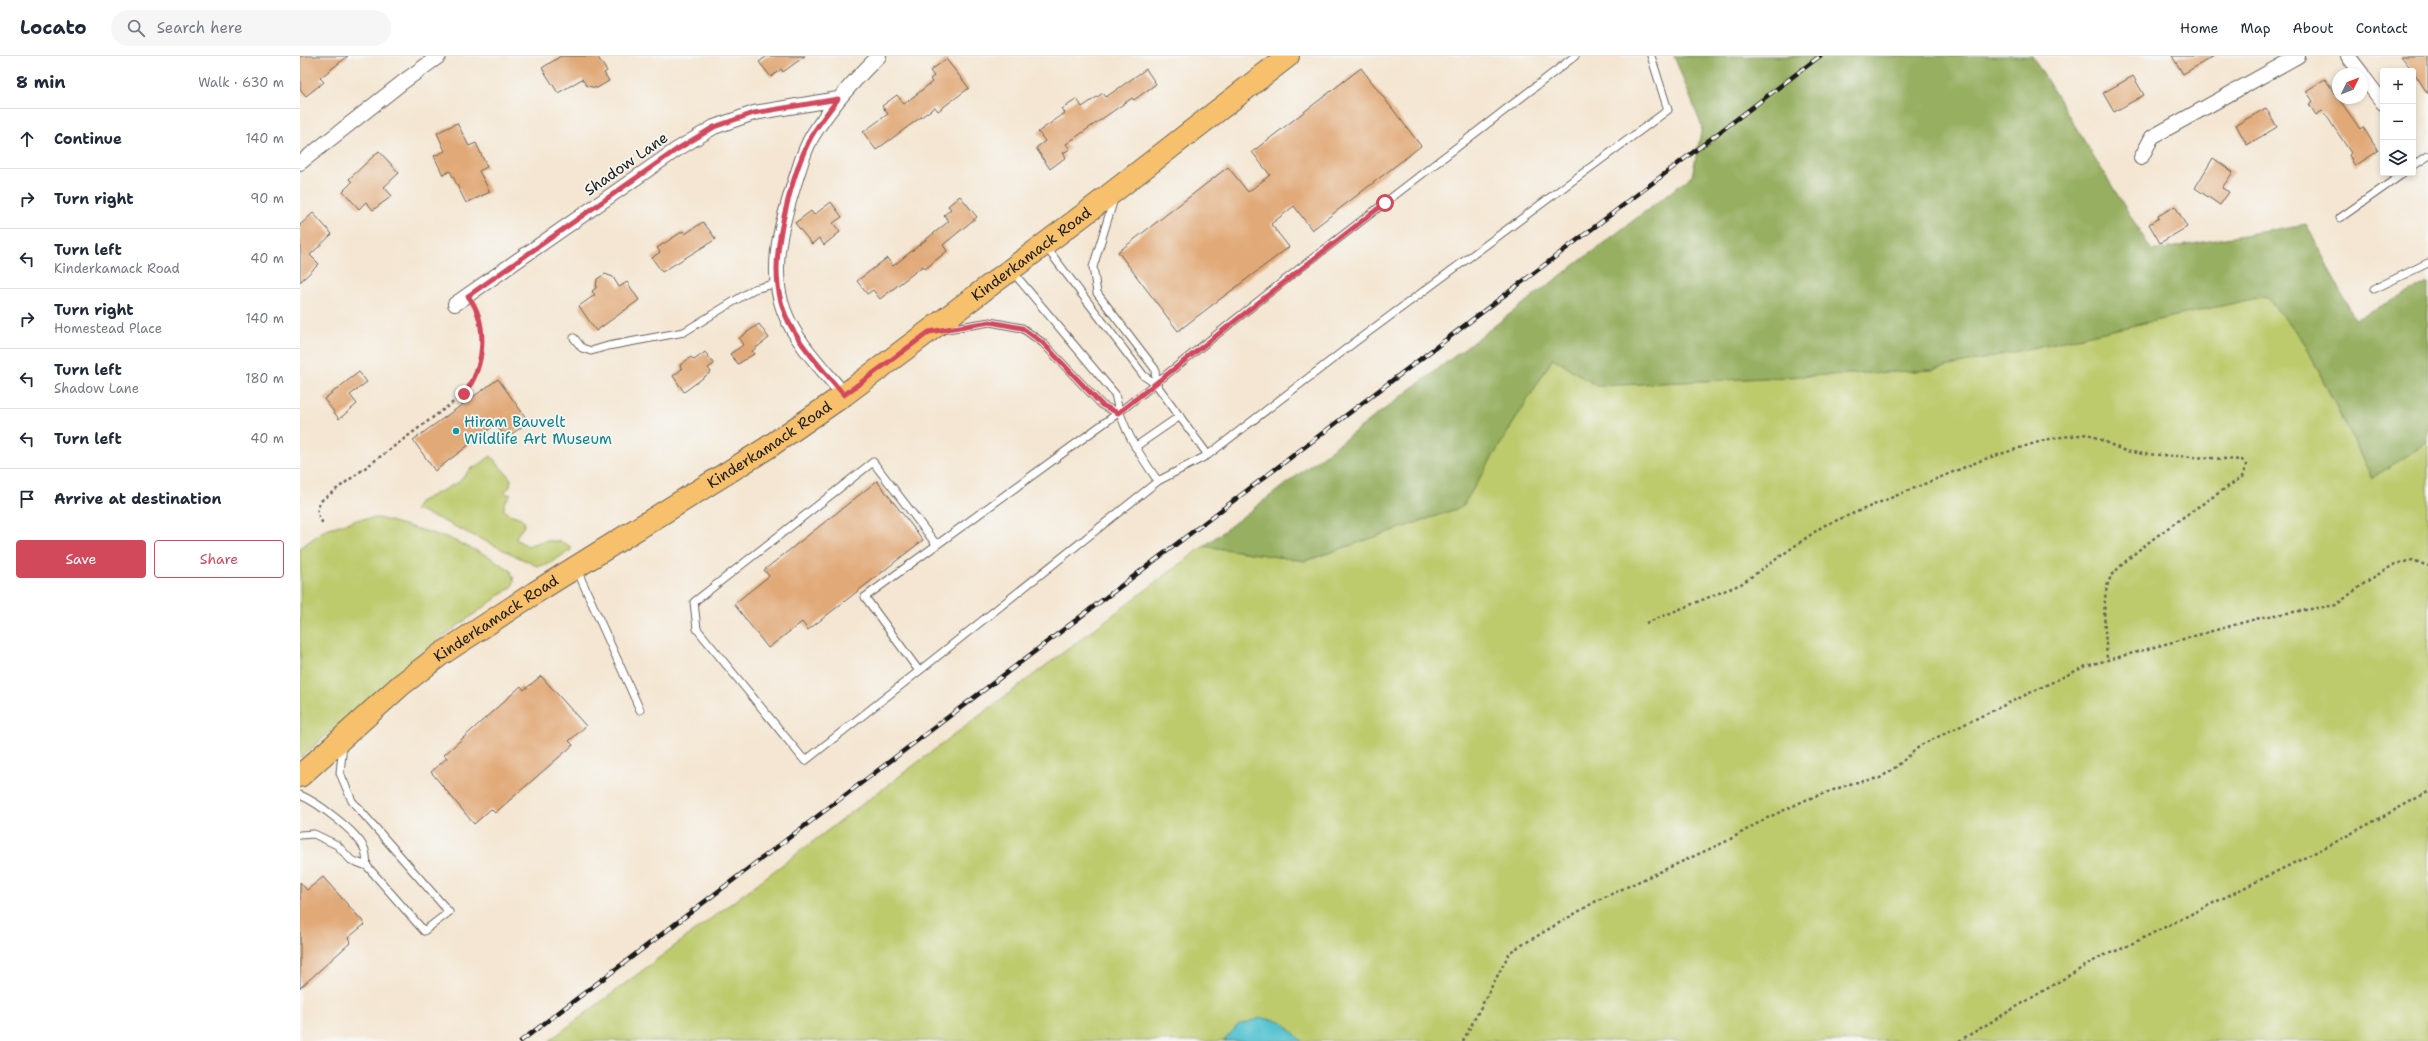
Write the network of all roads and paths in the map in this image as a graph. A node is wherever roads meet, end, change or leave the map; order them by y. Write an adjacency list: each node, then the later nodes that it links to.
1 (439, 56): 14 (street)
2 (879, 56): 10 (street)
3 (1288, 56): 17 (main road, Kinderkamack Road)
4 (1575, 56): 28 (lane)
5 (1651, 56): 33 (lane)
6 (2298, 56): 13 (street)
7 (2348, 56): 8 (street)
8 (2357, 68)
9 (2368, 82): 11 (street)
10 (838, 99): 22 (street); 24 (street, Shadow Lane)
11 (2380, 99)
12 (2428, 156): 15 (lane)
13 (2141, 158)
14 (300, 162)
15 (2416, 164)
16 (2400, 176): 18 (lane)
17 (1117, 189): 19 (main road, Kinderkamack Road); 28 (lane)
18 (2340, 218)
19 (1044, 245): 21 (main road, Kinderkamack Road); 28 (lane)
20 (2428, 263): 23 (lane)
21 (1011, 270): 26 (main road, Kinderkamack Road); 30 (lane)
22 (778, 283): 27 (lane); 29 (street)
23 (2374, 290)
24 (468, 296): 25 (street, Shadow Lane); 35 (path)
25 (455, 304)
26 (929, 332): 29 (main road, Kinderkamack Road); 30 (lane)
27 (574, 338)
28 (1156, 384): 30 (lane); 31 (lane)
29 (844, 395): 38 (main road, Kinderkamack Road)
30 (1118, 413): 32 (lane); 36 (lane)
31 (1180, 416): 32 (lane); 33 (lane)
32 (1135, 447): 34 (lane)
33 (1208, 455): 34 (lane)
34 (1158, 481): 41 (lane)
35 (323, 523)
36 (936, 544): 41 (lane); 41 (lane)
37 (2428, 566): 40 (path)
38 (576, 567): 42 (lane); 43 (main road, Kinderkamack Road)
39 (1646, 623): 40 (path)
40 (2107, 660): 49 (path)
41 (919, 671)
42 (640, 710)
43 (344, 738): 44 (main road, Kinderkamack Road); 48 (lane)
44 (300, 776)
45 (2428, 792): 50 (path)
46 (300, 795): 48 (lane)
47 (300, 835): 48 (lane)
48 (367, 866)
49 (1463, 1041)
50 (1959, 1041)

